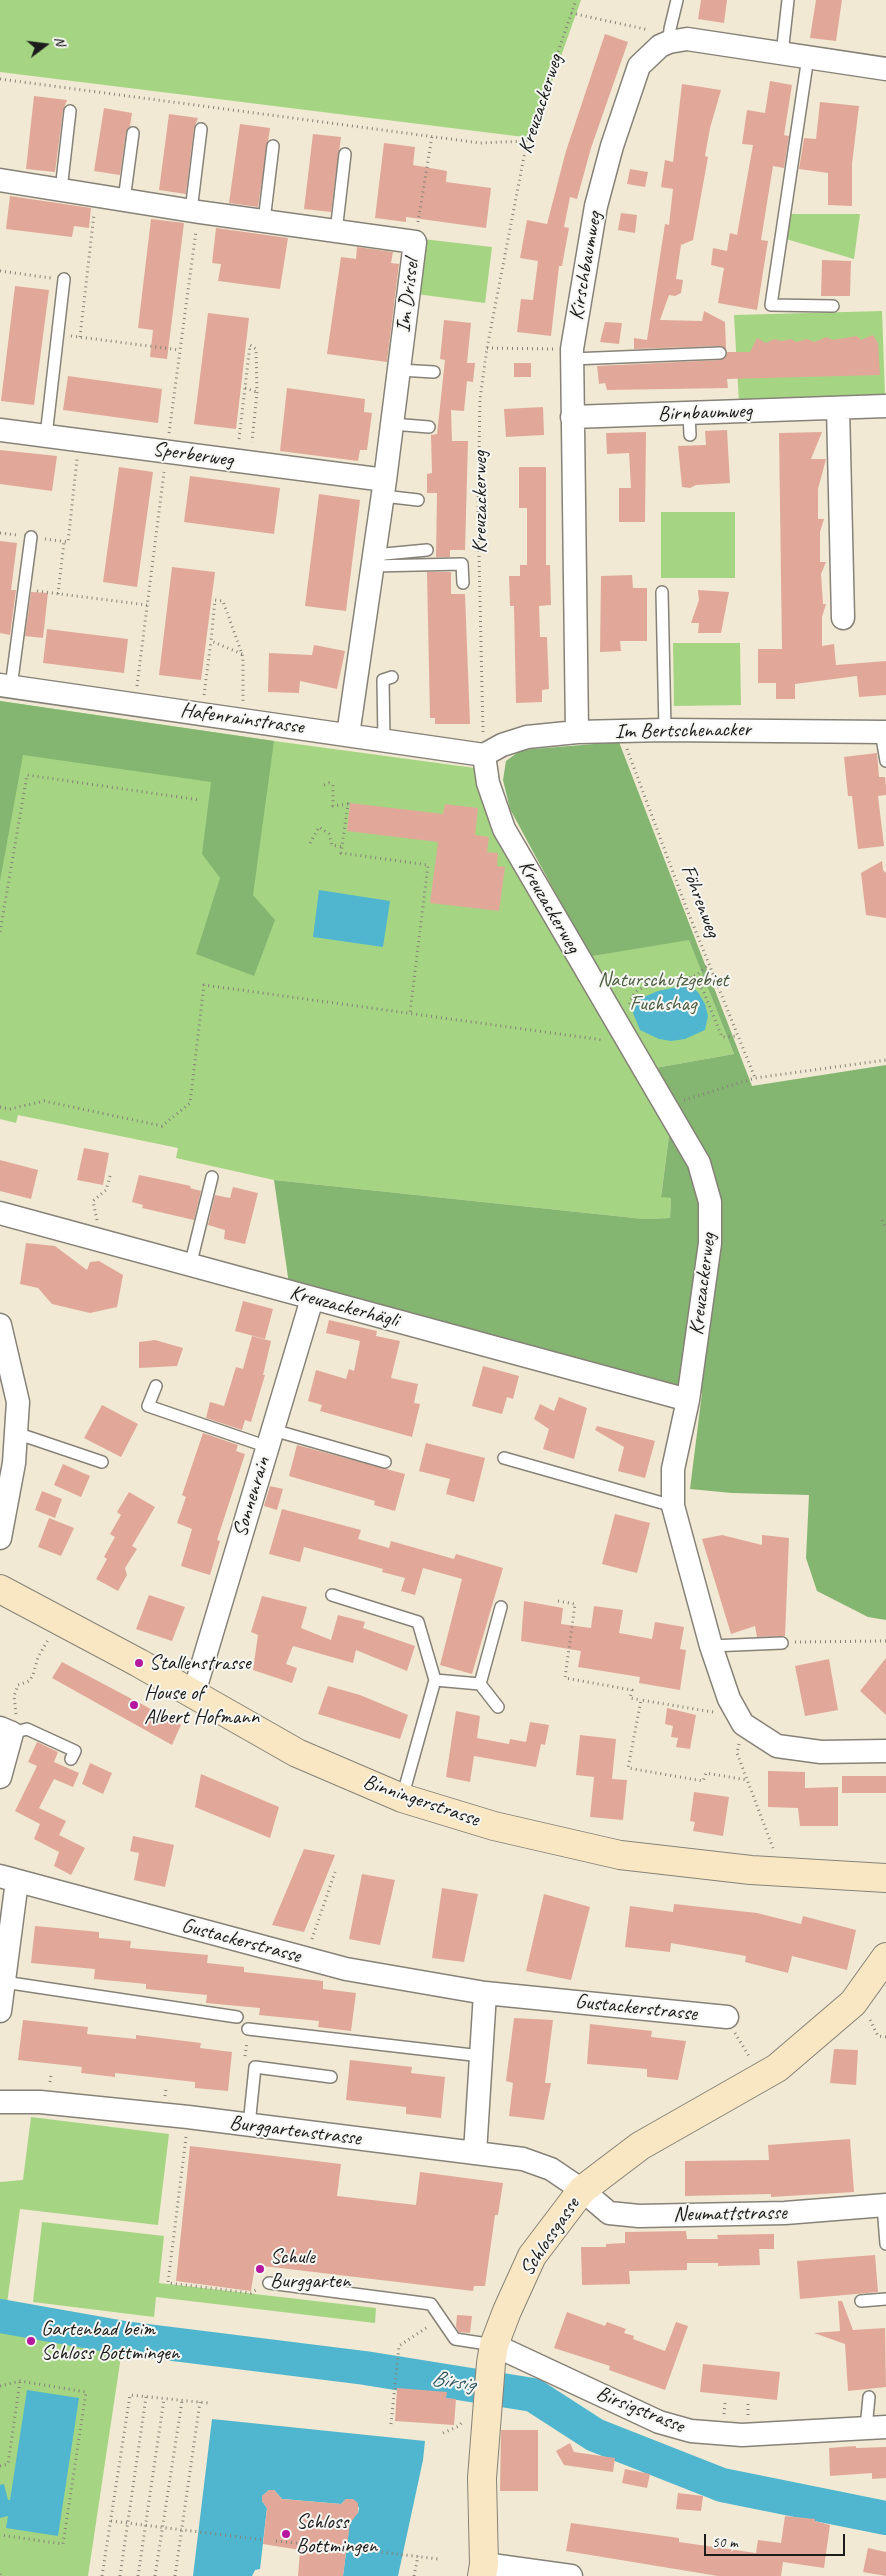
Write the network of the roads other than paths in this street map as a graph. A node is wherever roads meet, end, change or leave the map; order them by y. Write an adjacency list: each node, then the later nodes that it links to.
1 (677, 0): 3 (lane)
2 (788, 0): 4 (lane)
3 (665, 44): 4 (street); 21 (street, Kirschbaumweg)
4 (782, 54): 5 (street)
5 (808, 58): 6 (street); 19 (lane)
6 (886, 69)
7 (70, 110): 13 (lane)
8 (201, 129): 15 (lane)
9 (133, 133): 14 (lane)
10 (273, 146): 16 (lane)
11 (345, 154): 17 (lane)
12 (0, 180): 13 (street, Im Drissel)
13 (61, 190): 14 (street, Im Drissel)
14 (124, 200): 15 (street, Im Drissel)
15 (195, 212): 16 (street, Im Drissel)
16 (264, 222): 17 (street, Im Drissel)
17 (336, 232): 22 (street, Im Drissel)
18 (64, 279): 30 (lane)
19 (833, 306)
20 (720, 353): 21 (lane)
21 (572, 354): 26 (street, Kirschbaumweg)
22 (399, 370): 23 (lane); 27 (street, Im Drissel)
23 (434, 372)
24 (886, 406): 25 (street, Birnbaumweg)
25 (838, 408): 26 (street, Birnbaumweg); 38 (street)
26 (572, 417): 42 (street, Kirschbaumweg)
27 (392, 424): 28 (lane); 31 (street, Im Drissel)
28 (429, 427)
29 (0, 430): 30 (street, Sperberweg)
30 (46, 436): 31 (street, Sperberweg)
31 (384, 488): 32 (lane); 35 (street, Im Drissel)
32 (418, 500)
33 (31, 537): 40 (lane)
34 (427, 550): 35 (lane)
35 (373, 560): 36 (lane); 44 (street, Im Drissel)
36 (463, 583)
37 (662, 592): 41 (lane)
38 (843, 618)
39 (392, 676): 45 (lane)
40 (6, 686): 44 (street, Hafenrainstrasse)
41 (665, 730): 42 (street, Im Bertschenacker); 43 (street, Im Bertschenacker)
42 (577, 732): 46 (street, Im Bertschenacker)
43 (883, 732): 47 (lane)
44 (348, 735): 45 (street, Hafenrainstrasse)
45 (384, 740): 46 (street, Hafenrainstrasse)
46 (484, 755): 54 (street, Kreuzackerweg)
47 (886, 762)
48 (212, 1177): 50 (lane)
49 (0, 1213): 50 (street, Kreuzackerhägli)
50 (190, 1266): 51 (street, Kreuzackerhägli)
51 (312, 1299): 54 (street, Kreuzackerhägli); 56 (street, Sonnenrain)
52 (0, 1325): 55 (street)
53 (156, 1386): 56 (lane)
54 (688, 1400): 60 (street, Kreuzackerweg)
55 (11, 1423): 58 (lane); 61 (street)
56 (270, 1438): 59 (lane); 69 (street, Sonnenrain)
57 (504, 1458): 60 (lane)
58 (102, 1462)
59 (385, 1462)
60 (673, 1506): 66 (street, Kreuzackerweg)
61 (0, 1538)
62 (0, 1589): 69 (main road, Binningerstrasse)
63 (332, 1595): 67 (lane)
64 (501, 1607): 68 (lane)
65 (785, 1642): 66 (lane)
66 (711, 1646): 72 (street, Kreuzackerweg)
67 (435, 1680): 68 (lane); 75 (lane)
68 (480, 1684): 70 (lane)
69 (193, 1696): 75 (main road, Binningerstrasse)
70 (498, 1708)
71 (6, 1730): 73 (lane); 74 (street)
72 (886, 1751)
73 (71, 1759)
74 (0, 1777)
75 (402, 1798): 77 (main road, Binningerstrasse)
76 (9, 1878): 79 (street); 80 (street, Gustackerstrasse)
77 (886, 1878)
78 (886, 1957): 90 (main road, Schlossgasse)
79 (4, 1982): 81 (street); 82 (lane)
80 (485, 1993): 83 (street, Gustackerstrasse); 85 (street)
81 (0, 2011)
82 (236, 2016)
83 (727, 2017)
84 (248, 2029): 85 (lane)
85 (481, 2056): 89 (street)
86 (331, 2076): 88 (lane)
87 (0, 2102): 88 (street, Burggartenstrasse)
88 (249, 2125): 89 (street, Burggartenstrasse)
89 (475, 2154): 90 (street, Burggartenstrasse)
90 (582, 2190): 91 (street, Neumattstrasse); 96 (main road, Schlossgasse)
91 (885, 2205): 92 (lane)
92 (886, 2244)
93 (269, 2283): 96 (lane)
94 (886, 2299): 95 (lane)
95 (861, 2301)
96 (492, 2357): 98 (street, Birsigstrasse); 99 (main road, Schlossgasse)
97 (869, 2397): 98 (lane)
98 (876, 2427)
99 (483, 2570): 100 (street)
100 (567, 2576)

